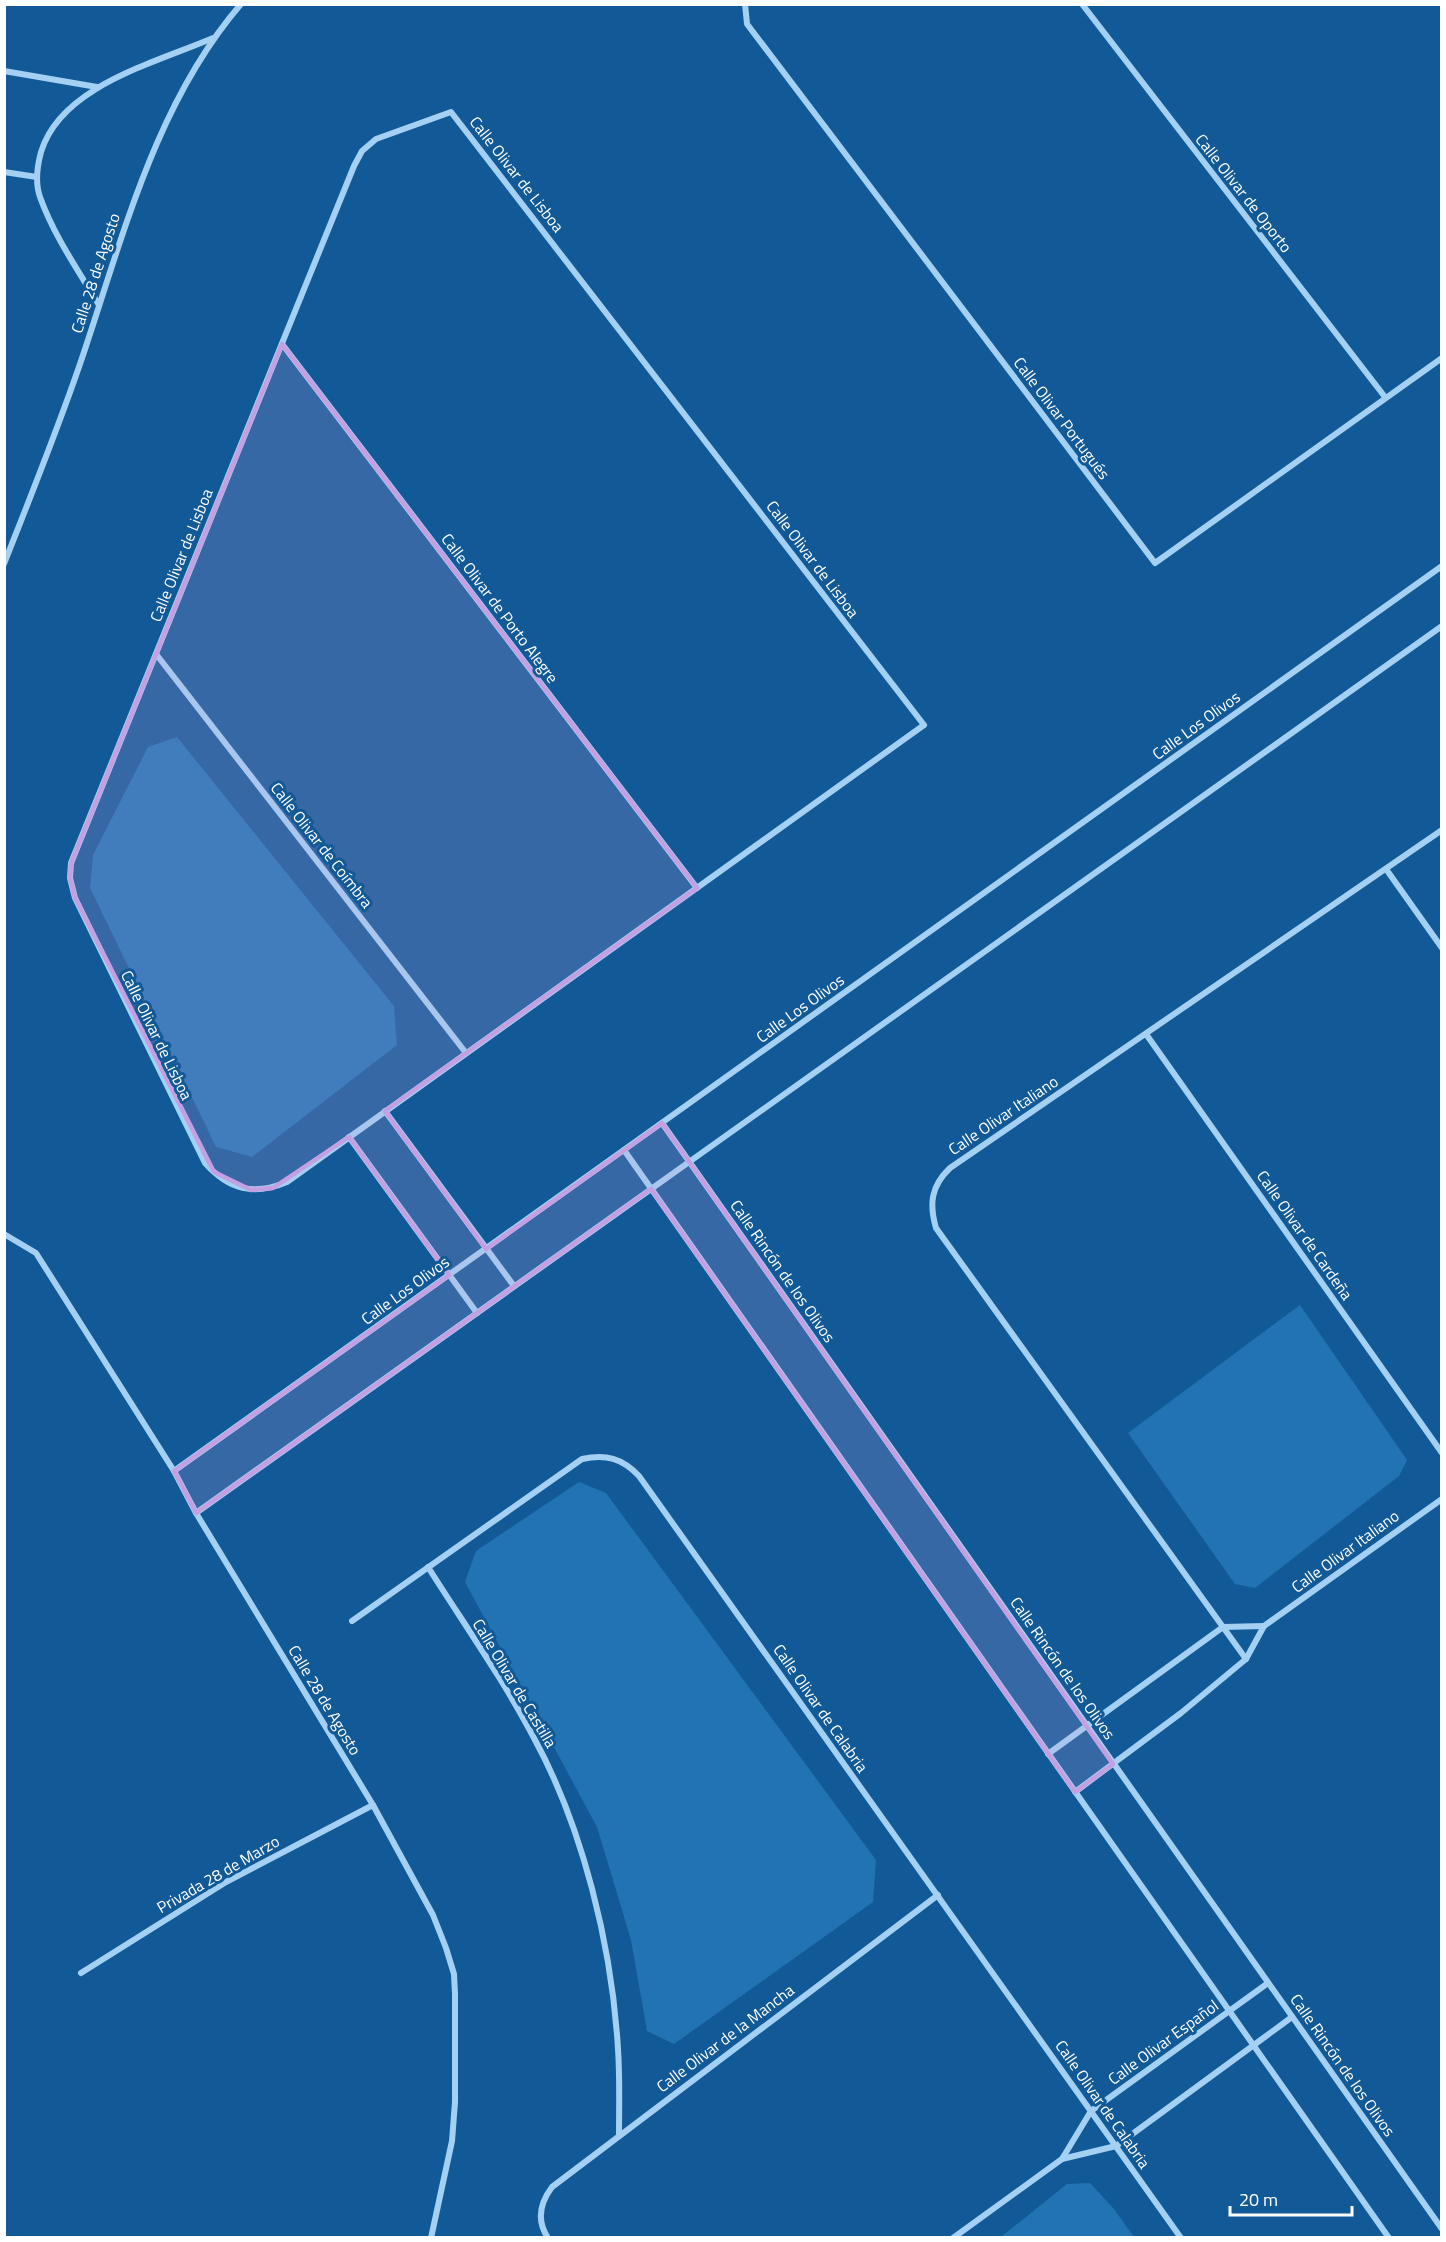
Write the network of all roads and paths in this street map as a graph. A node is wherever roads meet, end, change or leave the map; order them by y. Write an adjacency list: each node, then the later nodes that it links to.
1 (242, 4): 4 (street, Calle 28 de Agosto)
2 (745, 4): 12 (street, Calle Olivar Portugués)
3 (1082, 4): 12 (street, Calle Olivar de Oporto)
4 (213, 38): 6 (street); 9 (street, Calle 28 de Agosto)
5 (4, 71): 6 (street)
6 (97, 87): 8 (street)
7 (4, 172): 8 (street)
8 (37, 177): 9 (street)
9 (99, 305): 13 (street, Calle 28 de Agosto)
10 (282, 344): 16 (street, Calle Olivar de Lisboa); 19 (street, Calle Olivar de Porto Alegre); 19 (street, Calle Olivar de Lisboa)
11 (1442, 358): 12 (street, Calle Olivar Portugués)
12 (1385, 397)
13 (4, 564)
14 (1442, 566): 24 (street, Calle Los Olivos)
15 (1442, 626): 27 (street)
16 (156, 654): 22 (street, Calle Olivar de Coímbra); 25 (street, Calle Olivar de Lisboa)
17 (1442, 830): 18 (street, Calle Olivar Italiano)
18 (1386, 869): 20 (street); 21 (street, Calle Olivar Italiano)
19 (697, 888): 22 (street, Calle Olivar de Lisboa)
20 (1442, 948)
21 (1146, 1034): 34 (street, Calle Olivar de Cardeña); 41 (street, Calle Olivar Italiano)
22 (466, 1053): 23 (street, Calle Olivar de Lisboa)
23 (385, 1111): 25 (street, Calle Olivar de Lisboa); 30 (street)
24 (662, 1123): 26 (street, Calle Los Olivos); 27 (street, Calle Rincón de los Olivos)
25 (349, 1137): 31 (street)
26 (624, 1150): 28 (street); 30 (street, Calle Los Olivos)
27 (689, 1161): 28 (street); 43 (street, Calle Rincón de los Olivos)
28 (651, 1189): 32 (street); 44 (street)
29 (4, 1234): 35 (street, Calle 28 de Agosto)
30 (486, 1249): 31 (street, Calle Los Olivos); 32 (street)
31 (449, 1275): 33 (street); 35 (street, Calle Los Olivos)
32 (514, 1286): 33 (street)
33 (477, 1313): 37 (street)
34 (1442, 1453)
35 (174, 1471): 37 (street, Calle 28 de Agosto)
36 (1442, 1499): 40 (street, Calle Olivar Italiano)
37 (196, 1513): 47 (street, Calle 28 de Agosto)
38 (428, 1568): 39 (street, Calle Olivar de Calabria); 48 (street, Calle Olivar de Calabria); 55 (street, Calle Olivar de Castilla)
39 (351, 1621)
40 (1264, 1626): 41 (street); 42 (street, Calle Olivar Italiano)
41 (1223, 1627): 42 (street, Calle Olivar Italiano); 43 (street)
42 (1246, 1659): 45 (street, Calle Olivar Italiano)
43 (1088, 1727): 44 (street); 45 (street, Calle Rincón de los Olivos)
44 (1048, 1754): 46 (street)
45 (1113, 1764): 46 (street, Calle Olivar Italiano); 50 (street, Calle Rincón de los Olivos)
46 (1075, 1792): 51 (street)
47 (373, 1806): 49 (street, Privada 28 de Marzo); 59 (street, Calle 28 de Agosto)
48 (938, 1895): 54 (street, Calle Olivar de Calabria); 55 (street, Calle Olivar de la Mancha)
49 (81, 1973)
50 (1268, 1983): 51 (street, Calle Olivar Español); 52 (street, Calle Rincón de los Olivos)
51 (1230, 2010): 53 (street); 54 (street, Calle Olivar Español)
52 (1293, 2017): 53 (street, Calle Olivar Español); 58 (street, Calle Rincón de los Olivos)
53 (1255, 2045): 56 (street, Calle Olivar Español); 63 (street)
54 (1091, 2111): 56 (street, Calle Olivar de Calabria); 57 (street, Calle Olivar Español)
55 (619, 2136): 60 (street, Calle Olivar de la Mancha)
56 (1116, 2145): 57 (street, Calle Olivar Español); 62 (street, Calle Olivar de Calabria)
57 (1062, 2159): 61 (street, Calle Olivar Español)
58 (1442, 2229)
59 (431, 2238)
60 (548, 2238)
61 (953, 2238)
62 (1180, 2238)
63 (1389, 2238)

